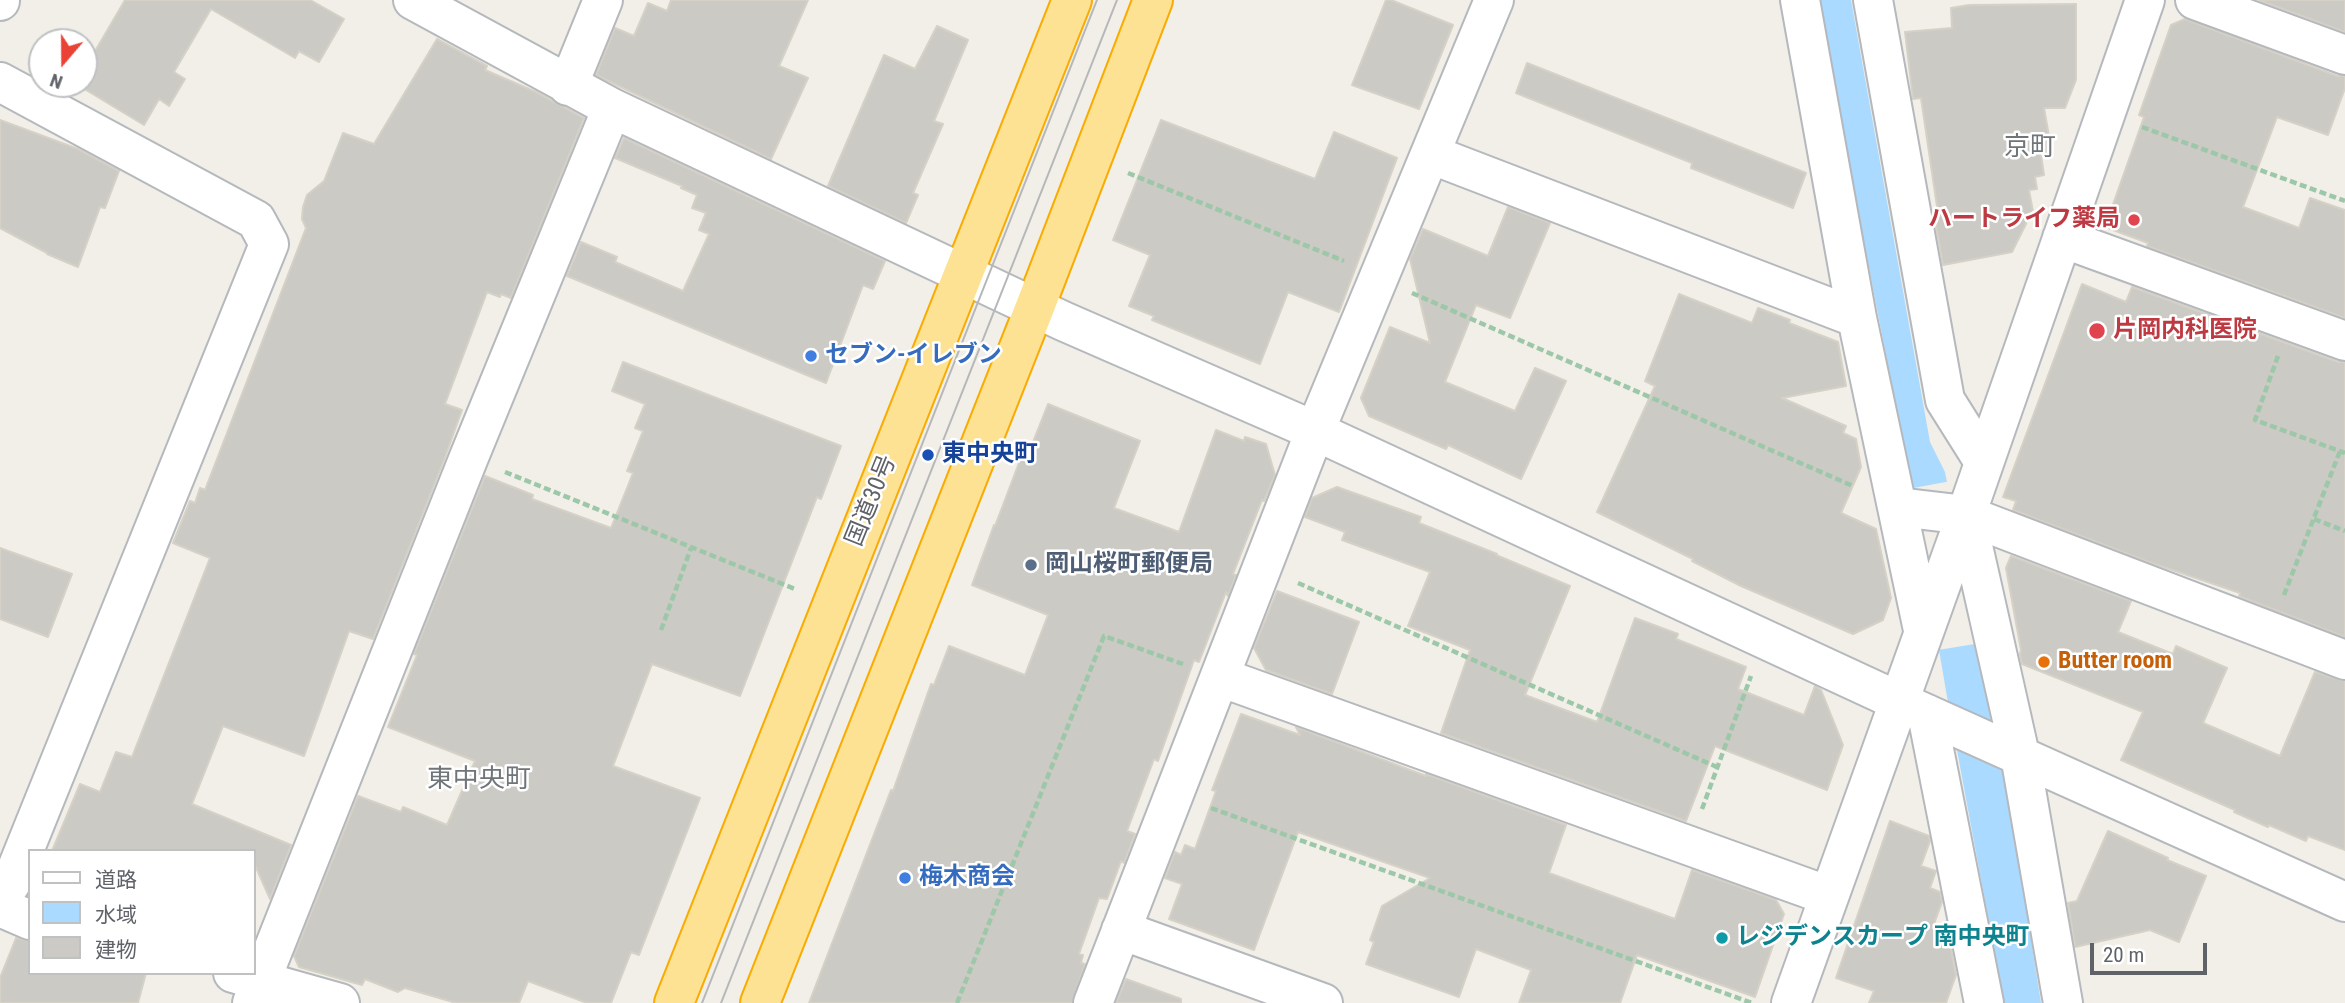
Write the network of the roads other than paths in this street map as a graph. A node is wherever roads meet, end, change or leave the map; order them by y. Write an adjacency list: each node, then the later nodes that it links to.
1 (413, 0): 12 (street)
2 (603, 0): 12 (street)
3 (1072, 0): 16 (highway, 国道30号)
4 (1153, 0): 17 (highway)
5 (1494, 0): 14 (street)
6 (1800, 0): 18 (street)
7 (1872, 0): 21 (street)
8 (2146, 0): 15 (street)
9 (2194, 0): 10 (street)
10 (2345, 55)
11 (0, 82): 29 (street)
12 (568, 86): 13 (street)
13 (612, 108): 16 (street); 34 (street)
14 (1430, 154): 18 (street); 20 (street)
15 (2063, 238): 19 (street); 21 (street)
16 (963, 273): 17 (street); 37 (highway, 国道30号)
17 (1035, 307): 20 (street); 38 (highway)
18 (1857, 318): 22 (street)
19 (2345, 341)
20 (1315, 431): 25 (street); 26 (street)
21 (1984, 462): 22 (street)
22 (1939, 517): 23 (street); 23 (street); 24 (street); 27 (street)
23 (1929, 615): 26 (street)
24 (2345, 660)
25 (1220, 677): 28 (street); 33 (street)
26 (1925, 713): 27 (street); 28 (street); 42 (street)
27 (2014, 753): 30 (street); 43 (street)
28 (1829, 896): 41 (street)
29 (0, 900)
30 (2345, 902)
31 (0, 907): 32 (street)
32 (28, 919)
33 (1121, 930): 39 (street); 40 (street)
34 (256, 967)
35 (248, 986): 36 (street)
36 (340, 1003)
37 (674, 1003)
38 (760, 1003)
39 (1093, 1003)
40 (1323, 1003)
41 (1791, 1003)
42 (1984, 1003)
43 (2063, 1003)

